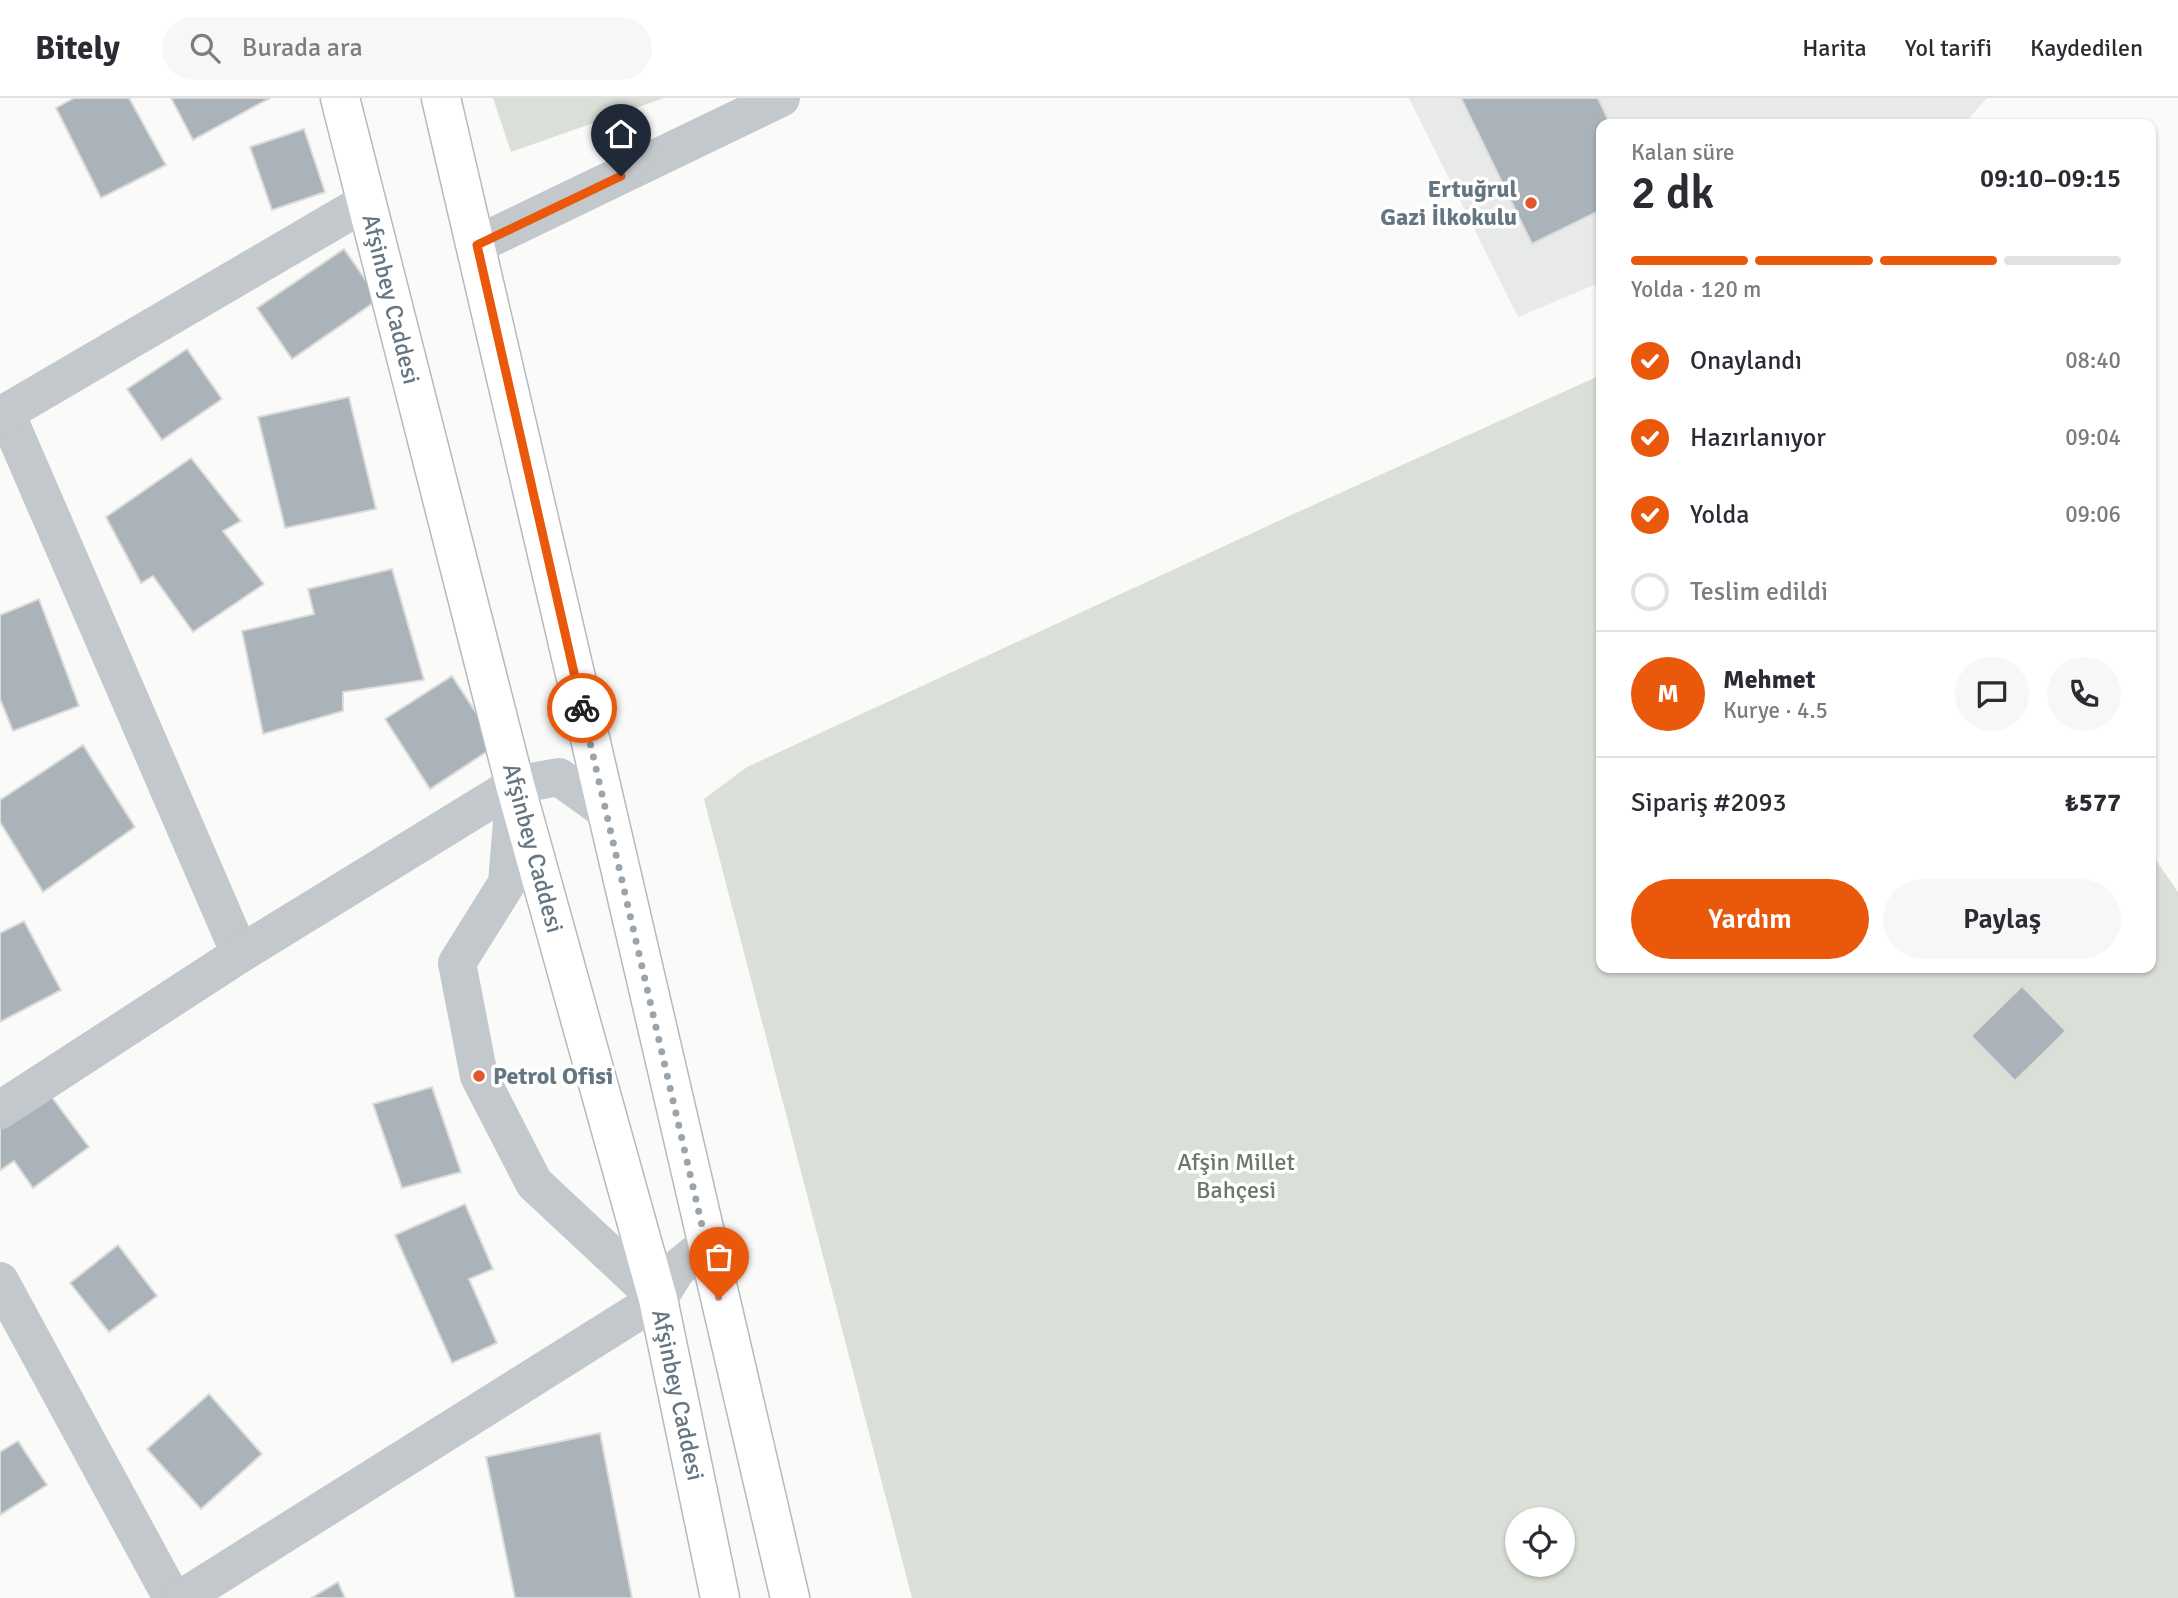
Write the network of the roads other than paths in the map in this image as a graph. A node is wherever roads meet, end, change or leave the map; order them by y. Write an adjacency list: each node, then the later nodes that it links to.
1 (340, 98): 5 (main road, Afşinbey Caddesi)
2 (441, 98): 6 (main road)
3 (781, 98): 4 (street)
4 (713, 114): 6 (street)
5 (366, 202): 7 (street); 8 (main road, Afşinbey Caddesi)
6 (477, 245): 9 (main road)
7 (3, 415): 10 (street)
8 (514, 785): 9 (street); 10 (street); 14 (main road, Afşinbey Caddesi); 14 (street)
9 (605, 810): 12 (main road)
10 (240, 954): 11 (street)
11 (0, 1111)
12 (706, 1245): 14 (street); 18 (main road)
13 (0, 1281): 15 (street)
14 (658, 1299): 16 (street); 17 (main road, Afşinbey Caddesi)
15 (172, 1598)
16 (182, 1598)
17 (720, 1598)
18 (790, 1598)

